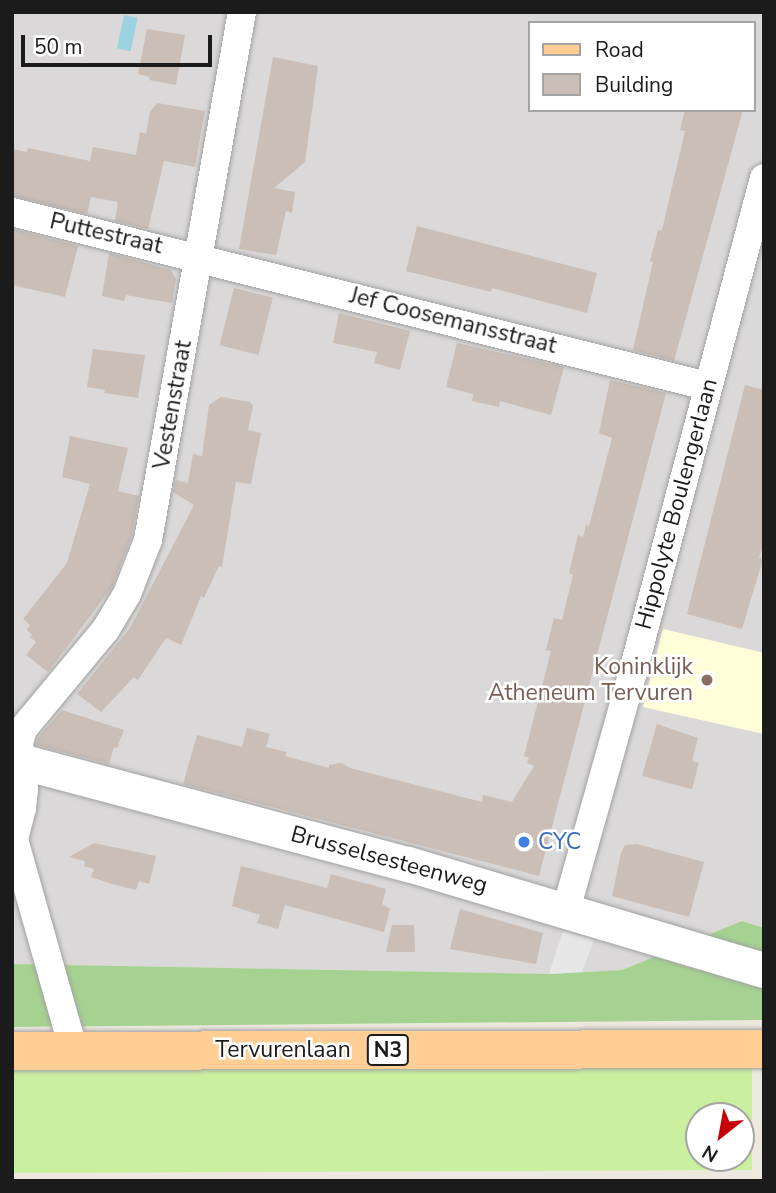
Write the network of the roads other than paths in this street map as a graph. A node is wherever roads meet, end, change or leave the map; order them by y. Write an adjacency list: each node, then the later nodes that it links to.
1 (242, 12): 4 (street, Vestenstraat)
2 (764, 178): 5 (street, Hippolyte Boulengerlaan)
3 (12, 212): 4 (street, Puttestraat)
4 (199, 257): 6 (street, Jef Coosemansstraat); 7 (street, Vestenstraat)
5 (753, 260): 6 (street, Hippolyte Boulengerlaan)
6 (707, 386): 9 (street, Hippolyte Boulengerlaan)
7 (16, 760): 8 (street, Vestenstraat); 9 (street, Brusselsesteenweg)
8 (14, 845): 13 (street)
9 (566, 910): 10 (street, Brusselsesteenweg)
10 (764, 970)
11 (764, 1049): 13 (main road, Tervurenlaan / N3)
12 (12, 1051): 13 (main road, Tervurenlaan / N3)
13 (74, 1051)

